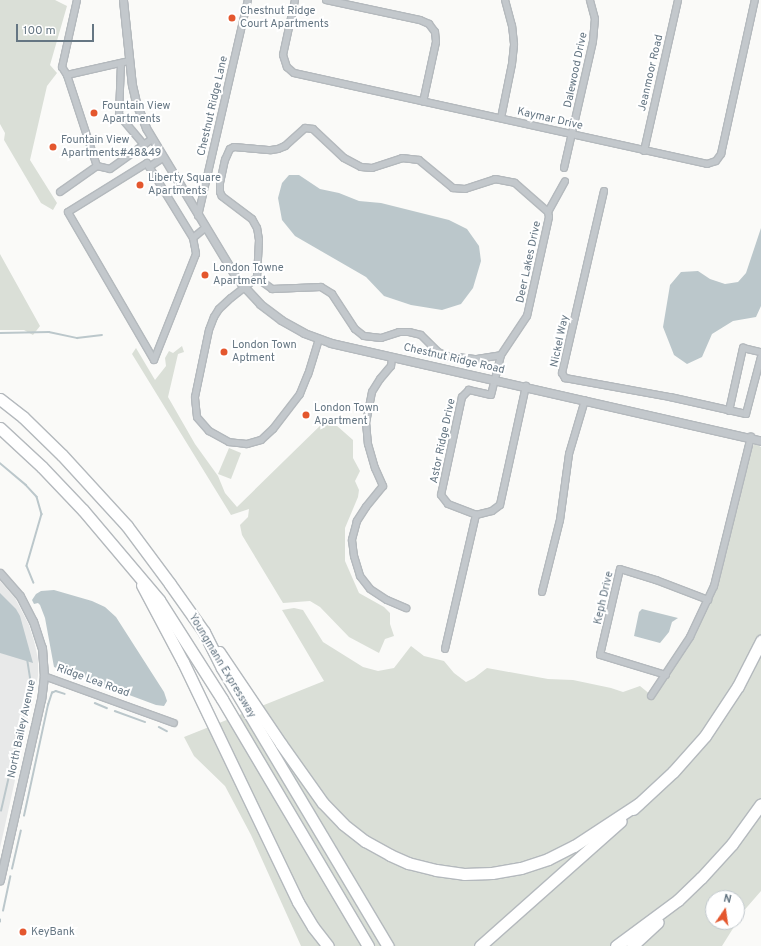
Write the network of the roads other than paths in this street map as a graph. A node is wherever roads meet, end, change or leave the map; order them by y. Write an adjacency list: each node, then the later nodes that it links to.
1 (77, 0): 12 (street)
2 (122, 0): 10 (street, Chestnut Ridge Road)
3 (248, 0): 27 (street, Chestnut Ridge Lane)
4 (295, 0): 13 (street, Kaymar Drive)
5 (326, 0): 13 (street)
6 (504, 0): 14 (street)
7 (590, 0): 15 (street, Dalewood Drive)
8 (678, 0): 18 (street, Jeanmoor Road)
9 (755, 0): 18 (street, Kaymar Drive)
10 (129, 61): 11 (street); 16 (street, Chestnut Ridge Road)
11 (121, 63): 12 (street); 17 (street)
12 (67, 75): 20 (street)
13 (423, 102): 14 (street, Kaymar Drive)
14 (500, 118): 15 (street, Kaymar Drive)
15 (572, 134): 18 (street, Kaymar Drive); 22 (street, Dalewood Drive)
16 (152, 139): 17 (street); 19 (street, Chestnut Ridge Road)
17 (144, 145): 20 (street)
18 (644, 151)
19 (163, 158): 21 (street); 27 (street, Chestnut Ridge Road)
20 (97, 166): 25 (street)
21 (150, 167): 29 (street); 29 (street)
22 (564, 168)
23 (565, 181): 26 (street, Deer Lakes Drive)
24 (604, 191): 42 (street, Nickel Way)
25 (60, 192)
26 (548, 212): 30 (street, Deer Lakes Drive); 34 (street, Deer Lakes Drive)
27 (198, 216): 28 (street, Chestnut Ridge Road)
28 (205, 228): 29 (street); 31 (street, Chestnut Ridge Road)
29 (192, 238)
30 (257, 278): 31 (street); 34 (street)
31 (243, 288): 32 (street, Chestnut Ridge Road); 32 (street)
32 (319, 339): 35 (street, Chestnut Ridge Road)
33 (761, 352): 42 (street)
34 (500, 355): 37 (street, Deer Lakes Drive)
35 (392, 357): 37 (street, Chestnut Ridge Road); 52 (street)
36 (761, 357): 42 (street, Nickel Way)
37 (496, 380): 38 (street, Chestnut Ridge Road); 47 (street, Astor Ridge Drive)
38 (526, 386): 41 (street, Chestnut Ridge Road); 47 (street)
39 (0, 392): 43 (highway)
40 (0, 399): 43 (highway, Youngmann Expressway)
41 (585, 400): 45 (street, Chestnut Ridge Road); 50 (street)
42 (729, 411)
43 (23, 417): 53 (highway, Youngmann Expressway)
44 (0, 428): 49 (highway, Youngmann Expressway)
45 (751, 437): 46 (street, Chestnut Ridge Road); 51 (street)
46 (761, 441)
47 (476, 515): 55 (street)
48 (0, 573): 57 (street, Ridge Lea Road)
49 (139, 578): 64 (highway); 65 (highway, Youngmann Expressway)
50 (542, 592)
51 (708, 600): 56 (street); 56 (street, Keph Drive)
52 (406, 608)
53 (204, 632): 60 (highway); 66 (highway, Youngmann Expressway)
54 (761, 641): 60 (highway)
55 (445, 649)
56 (666, 675): 58 (street)
57 (44, 676): 59 (street, Ridge Lea Road); 62 (street, North Bailey Avenue)
58 (650, 696)
59 (174, 723)
60 (638, 804): 67 (highway)
61 (761, 804): 63 (highway)
62 (0, 880)
63 (678, 900): 68 (highway); 69 (highway)
64 (328, 946)
65 (368, 946)
66 (388, 946)
67 (480, 946)
68 (616, 946)
69 (632, 946)

